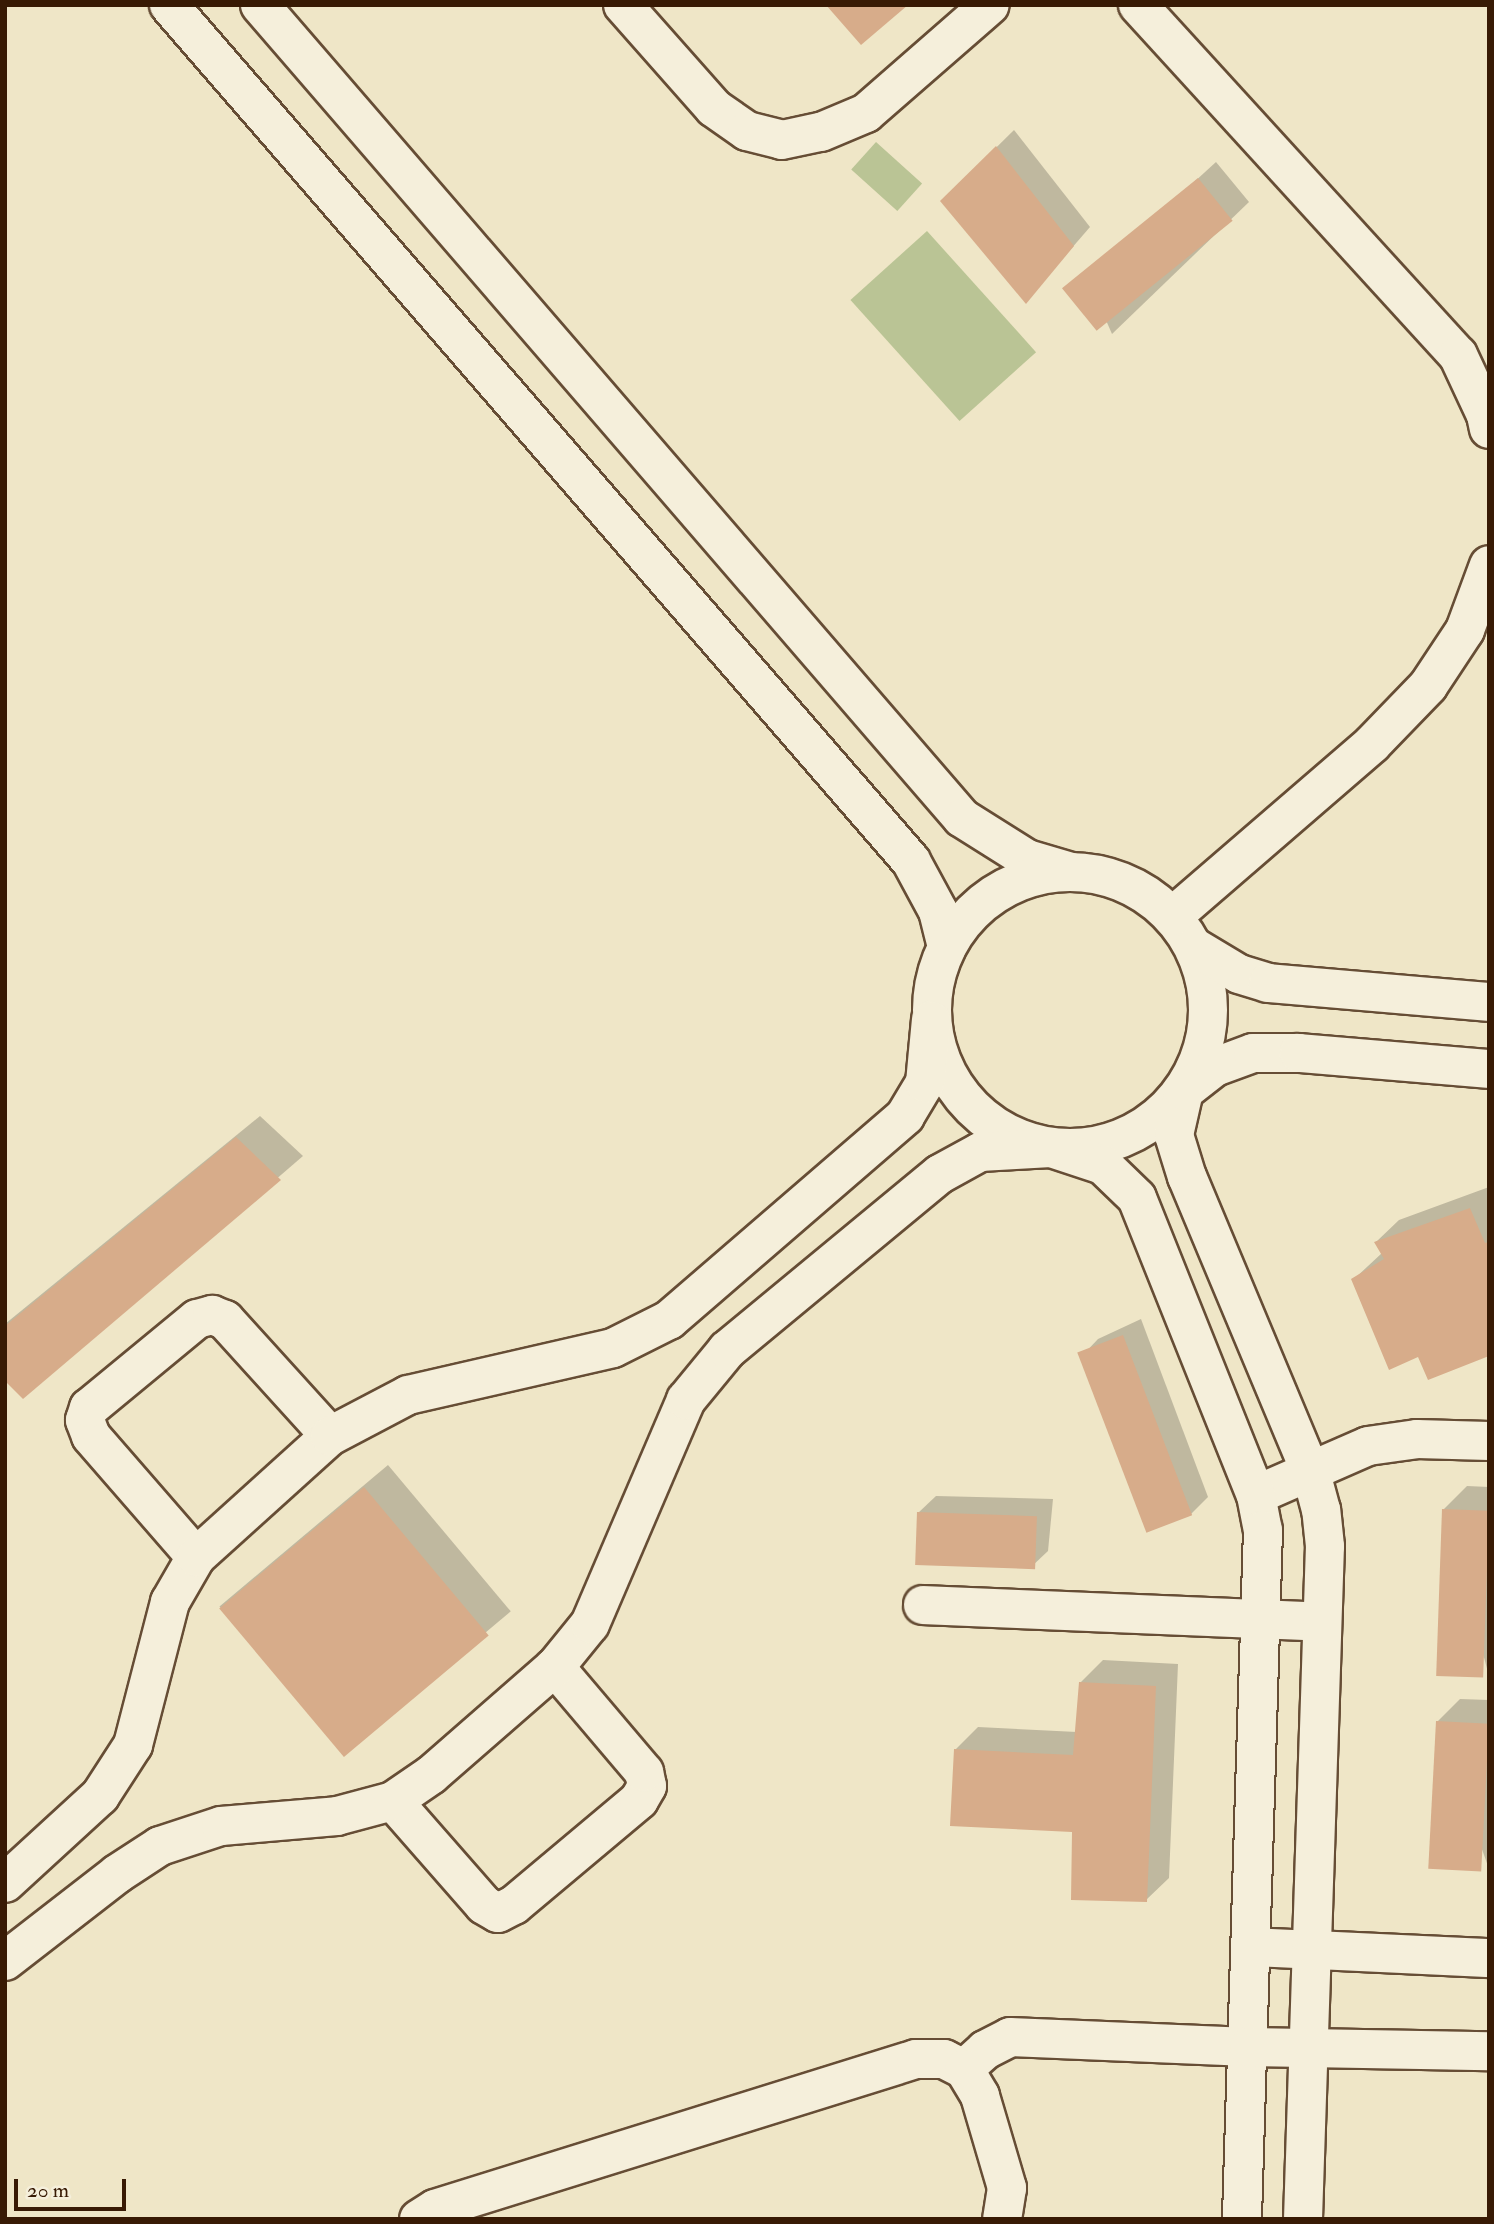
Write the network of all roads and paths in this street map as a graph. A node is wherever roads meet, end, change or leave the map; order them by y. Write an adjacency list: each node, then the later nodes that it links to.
1 (169, 5): 10 (street)
2 (261, 5): 8 (street)
3 (623, 5): 4 (street)
4 (990, 5)
5 (1138, 5): 6 (street)
6 (1489, 429)
7 (1489, 565): 9 (street)
8 (1071, 872): 9 (street); 10 (street)
9 (1172, 916): 11 (street)
10 (947, 947): 13 (street)
11 (1194, 947): 12 (street); 15 (street)
12 (1489, 1002)
13 (931, 1020): 16 (street); 17 (street)
14 (1489, 1069): 15 (street)
15 (1184, 1091): 16 (street); 19 (street)
16 (1051, 1148): 20 (street); 25 (street)
17 (330, 1436): 21 (street); 21 (street)
18 (1489, 1441): 19 (street)
19 (1311, 1473): 20 (street); 24 (street)
20 (1256, 1496): 23 (street)
21 (196, 1556): 27 (street)
22 (923, 1605): 23 (street)
23 (1262, 1620): 24 (street); 28 (street)
24 (1322, 1622): 29 (street)
25 (555, 1667): 26 (street); 26 (street)
26 (393, 1801): 31 (street)
27 (5, 1882)
28 (1252, 1947): 29 (street); 32 (street)
29 (1312, 1952): 30 (street); 33 (street)
30 (1489, 1958)
31 (5, 1961)
32 (1249, 2047): 33 (street); 35 (street); 38 (street)
33 (1309, 2048): 34 (street); 39 (street)
34 (1489, 2051)
35 (964, 2069): 36 (street); 37 (street)
36 (419, 2219)
37 (1002, 2219)
38 (1242, 2219)
39 (1303, 2219)

